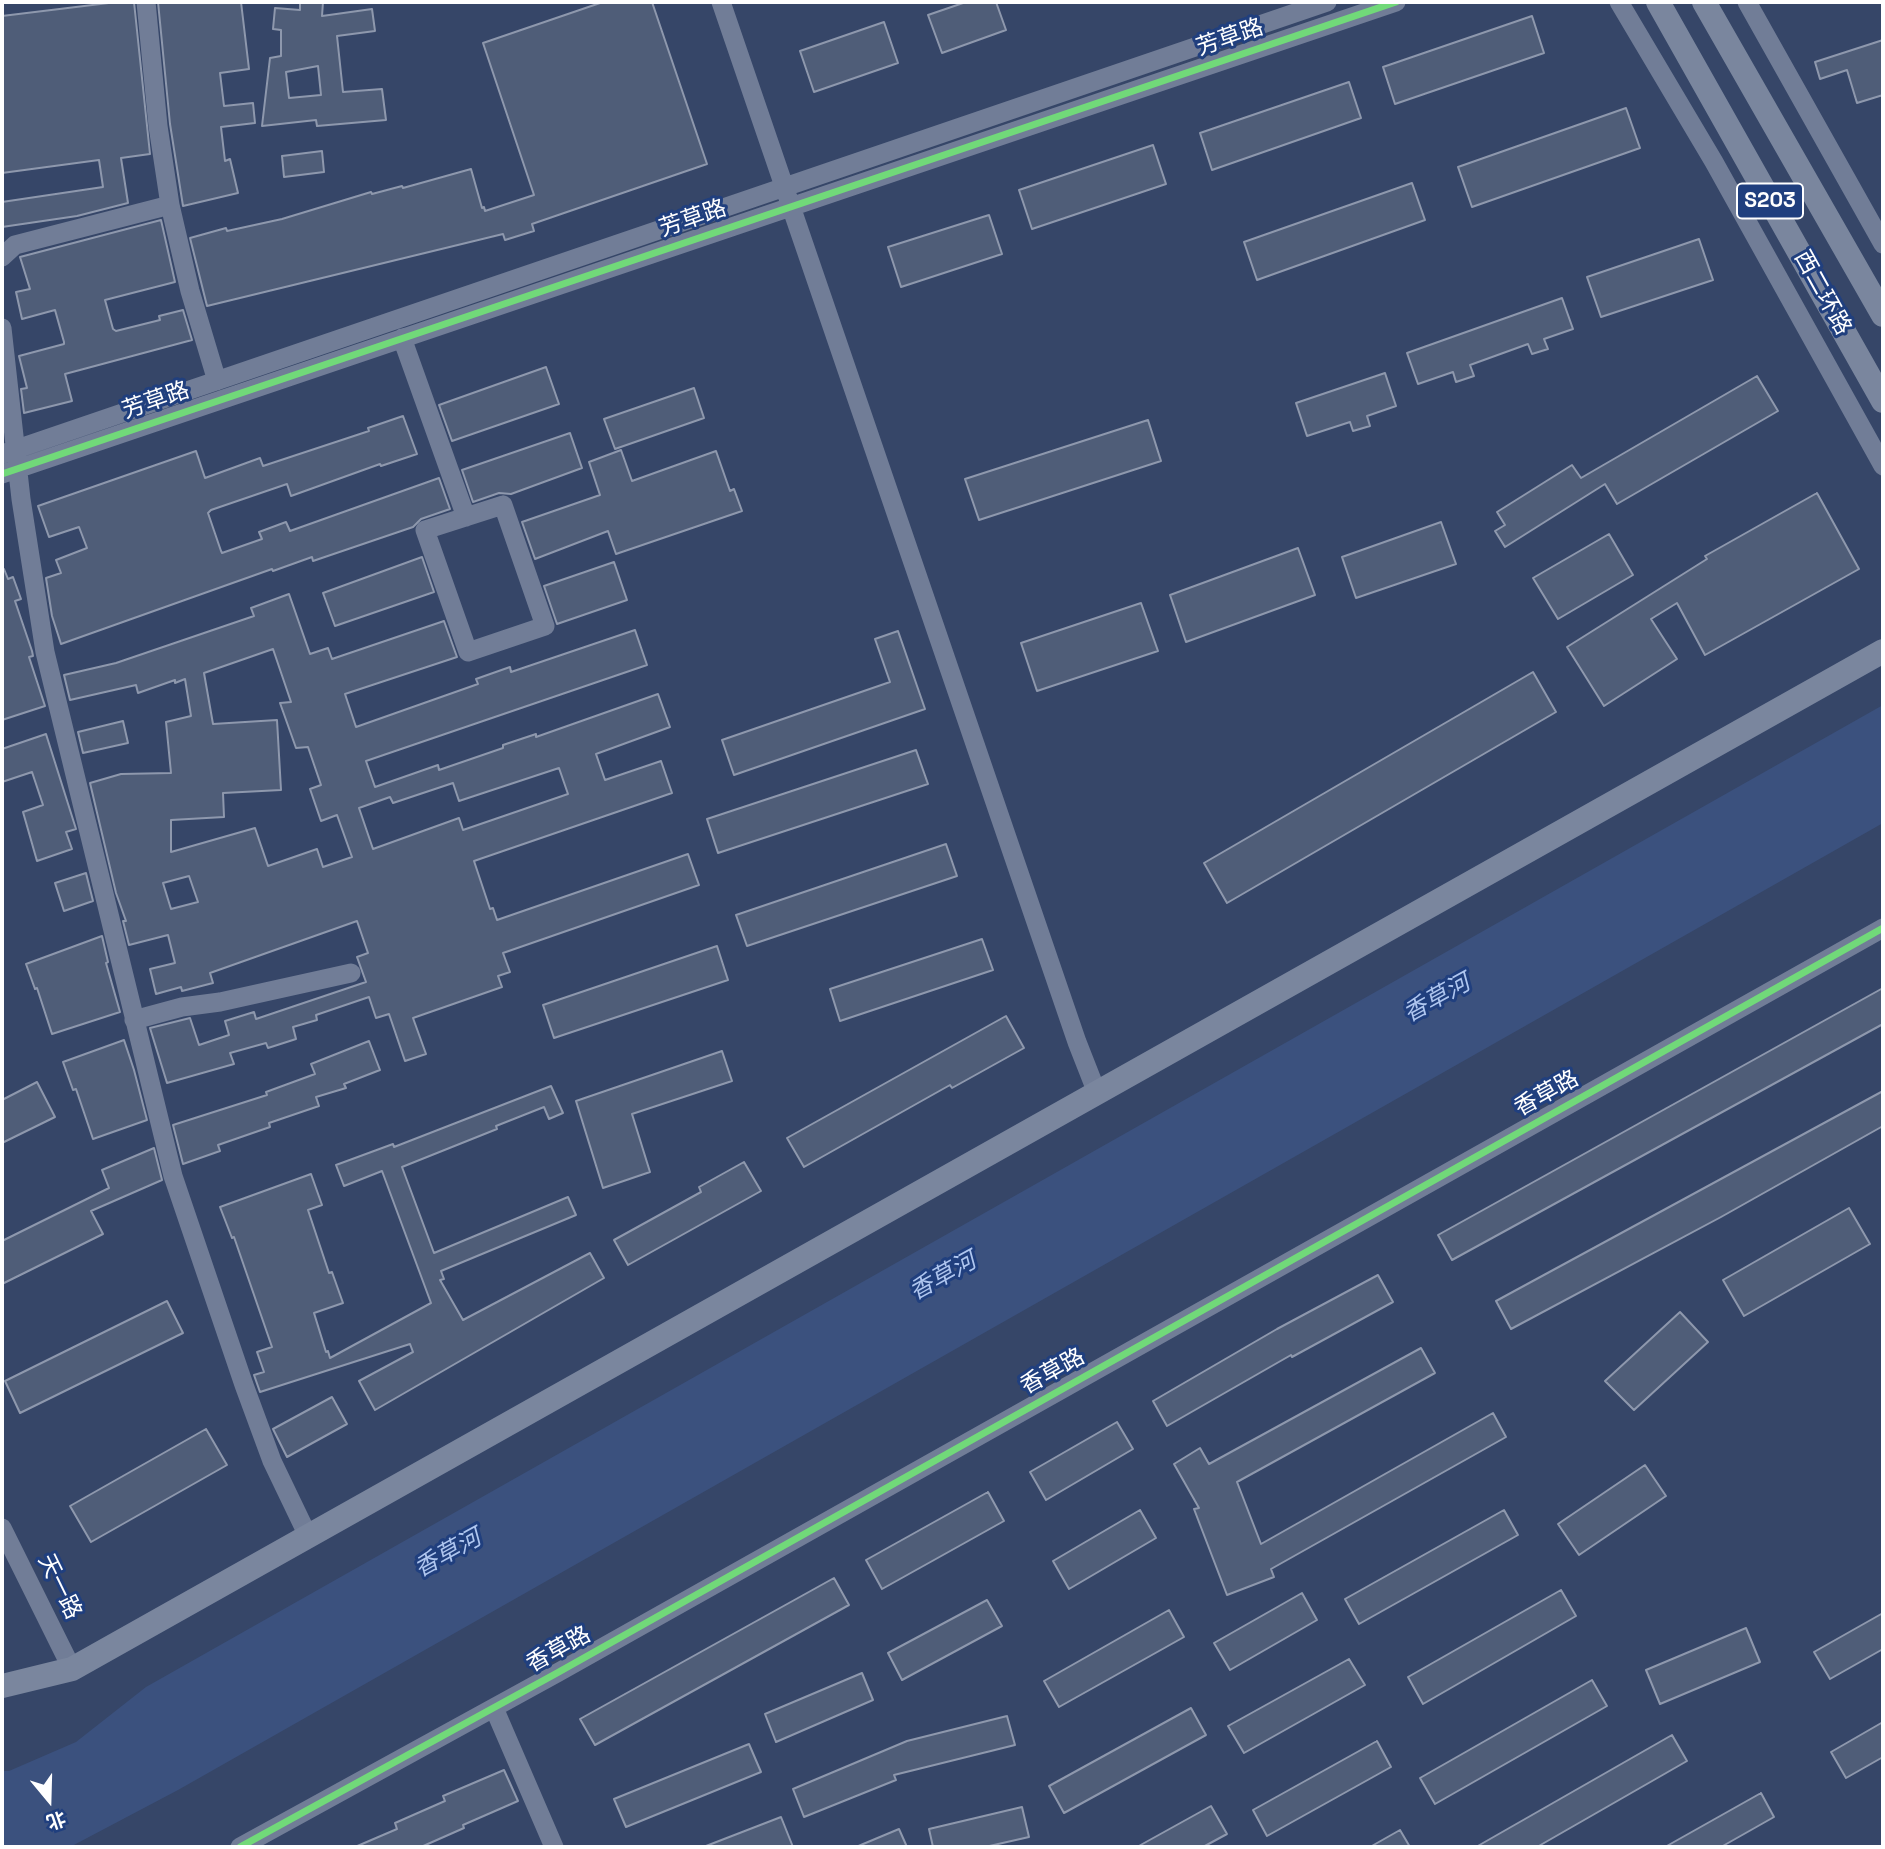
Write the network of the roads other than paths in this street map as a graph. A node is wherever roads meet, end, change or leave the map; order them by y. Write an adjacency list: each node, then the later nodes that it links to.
1 (146, 2): 10 (street)
2 (721, 2): 9 (street)
3 (1327, 2): 9 (street, 芳草路)
4 (1396, 2): 11 (street, 芳草路)
5 (1619, 2): 20 (street)
6 (1658, 2): 18 (main road, 西二环路 / S203)
7 (1704, 2): 14 (main road, 西二环路 / S203)
8 (1747, 2): 12 (street)
9 (785, 187): 11 (street); 17 (street, 芳草路)
10 (170, 205): 13 (street); 17 (street)
11 (791, 206): 16 (street, 芳草路); 26 (street)
12 (1883, 244)
13 (2, 257)
14 (1883, 315)
15 (2, 328): 19 (street)
16 (402, 338): 19 (street, 芳草路); 21 (street)
17 (217, 381): 19 (street, 芳草路)
18 (1883, 401)
19 (9, 461): 25 (street)
20 (1883, 466)
21 (466, 517): 21 (street)
22 (1883, 651): 26 (main road)
23 (1883, 928): 31 (street, 香草路)
24 (351, 973): 25 (street)
25 (134, 1020): 28 (street)
26 (1097, 1093): 28 (main road)
27 (2, 1528): 29 (street, 天一路)
28 (308, 1536): 29 (main road)
29 (72, 1669): 30 (main road)
30 (2, 1686)
31 (494, 1708): 32 (street, 香草路); 33 (street)
32 (240, 1847)
33 (554, 1847)

